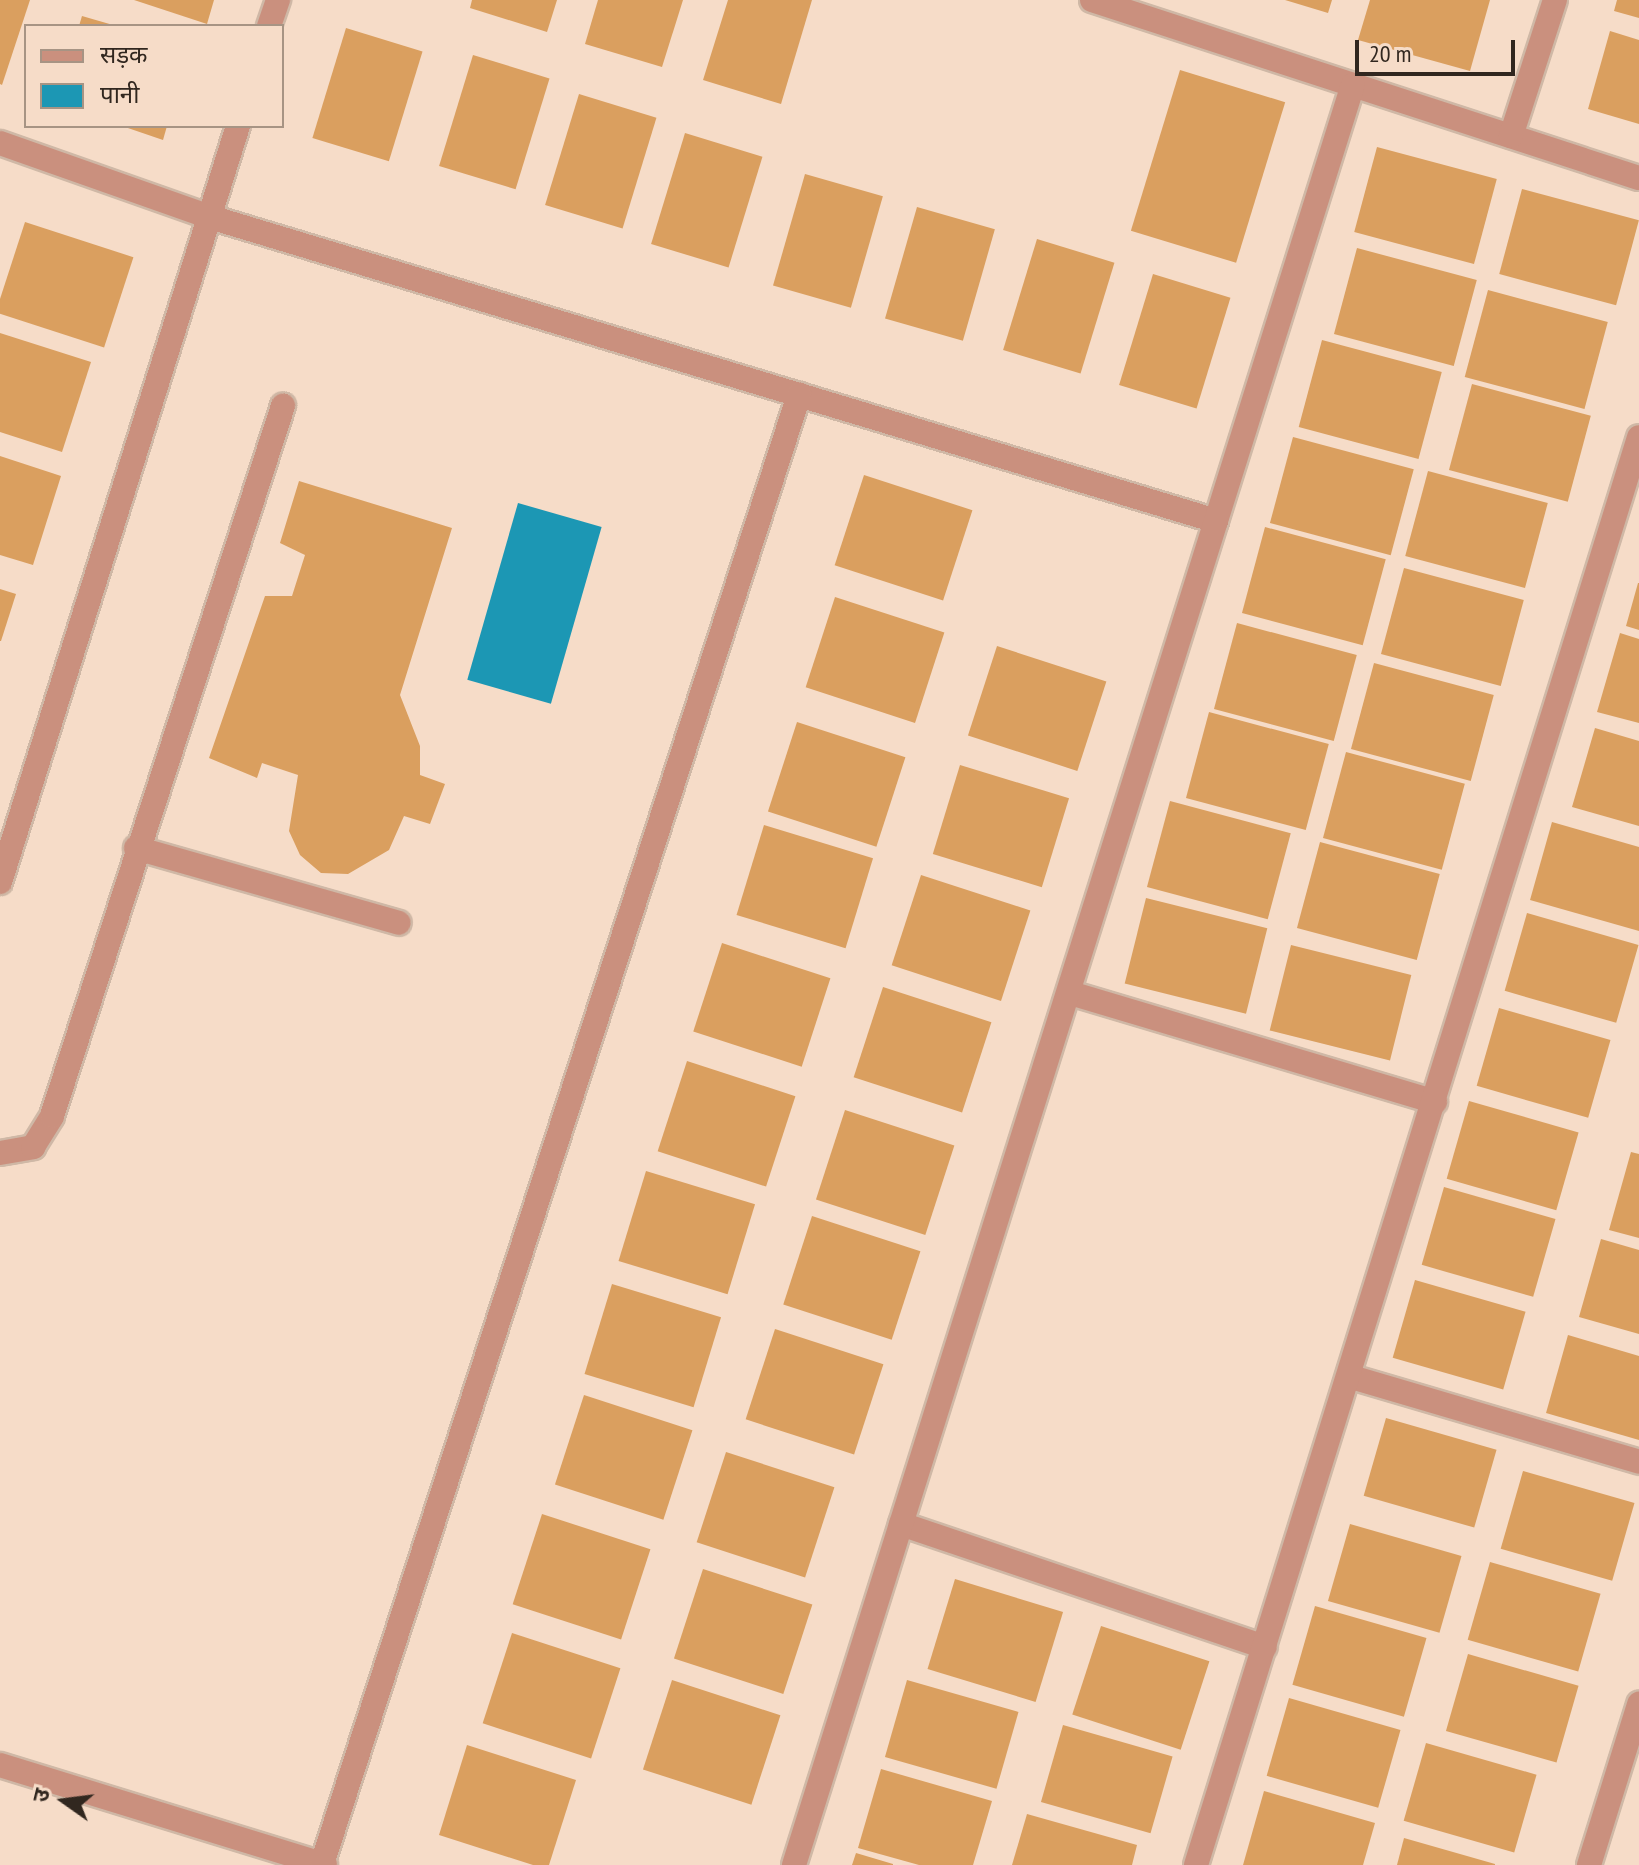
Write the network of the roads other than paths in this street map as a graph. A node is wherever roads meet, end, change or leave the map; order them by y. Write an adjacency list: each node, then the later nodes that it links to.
1 (278, 0): 5 (street)
2 (1092, 0): 4 (street)
3 (1555, 0): 8 (street)
4 (1132, 6): 6 (street)
5 (270, 24)
6 (1353, 85): 8 (street); 15 (street)
7 (237, 128): 11 (street)
8 (1511, 136): 10 (street)
9 (0, 143): 11 (street)
10 (1639, 178)
11 (210, 217): 12 (street); 17 (street)
12 (799, 395): 15 (street); 28 (street)
13 (283, 406): 16 (street)
14 (1639, 437): 20 (street)
15 (1216, 521): 19 (street)
16 (136, 848): 18 (street); 21 (street)
17 (0, 882)
18 (399, 923)
19 (1070, 993): 20 (street); 24 (street)
20 (1435, 1102): 22 (street)
21 (0, 1153)
22 (1351, 1377): 23 (street); 25 (street)
23 (1639, 1462)
24 (901, 1524): 25 (street); 29 (street)
25 (1265, 1647): 30 (street)
26 (1639, 1704): 31 (street)
27 (0, 1765): 28 (street)
28 (324, 1864)
29 (794, 1865)
30 (1196, 1865)
31 (1589, 1865)

